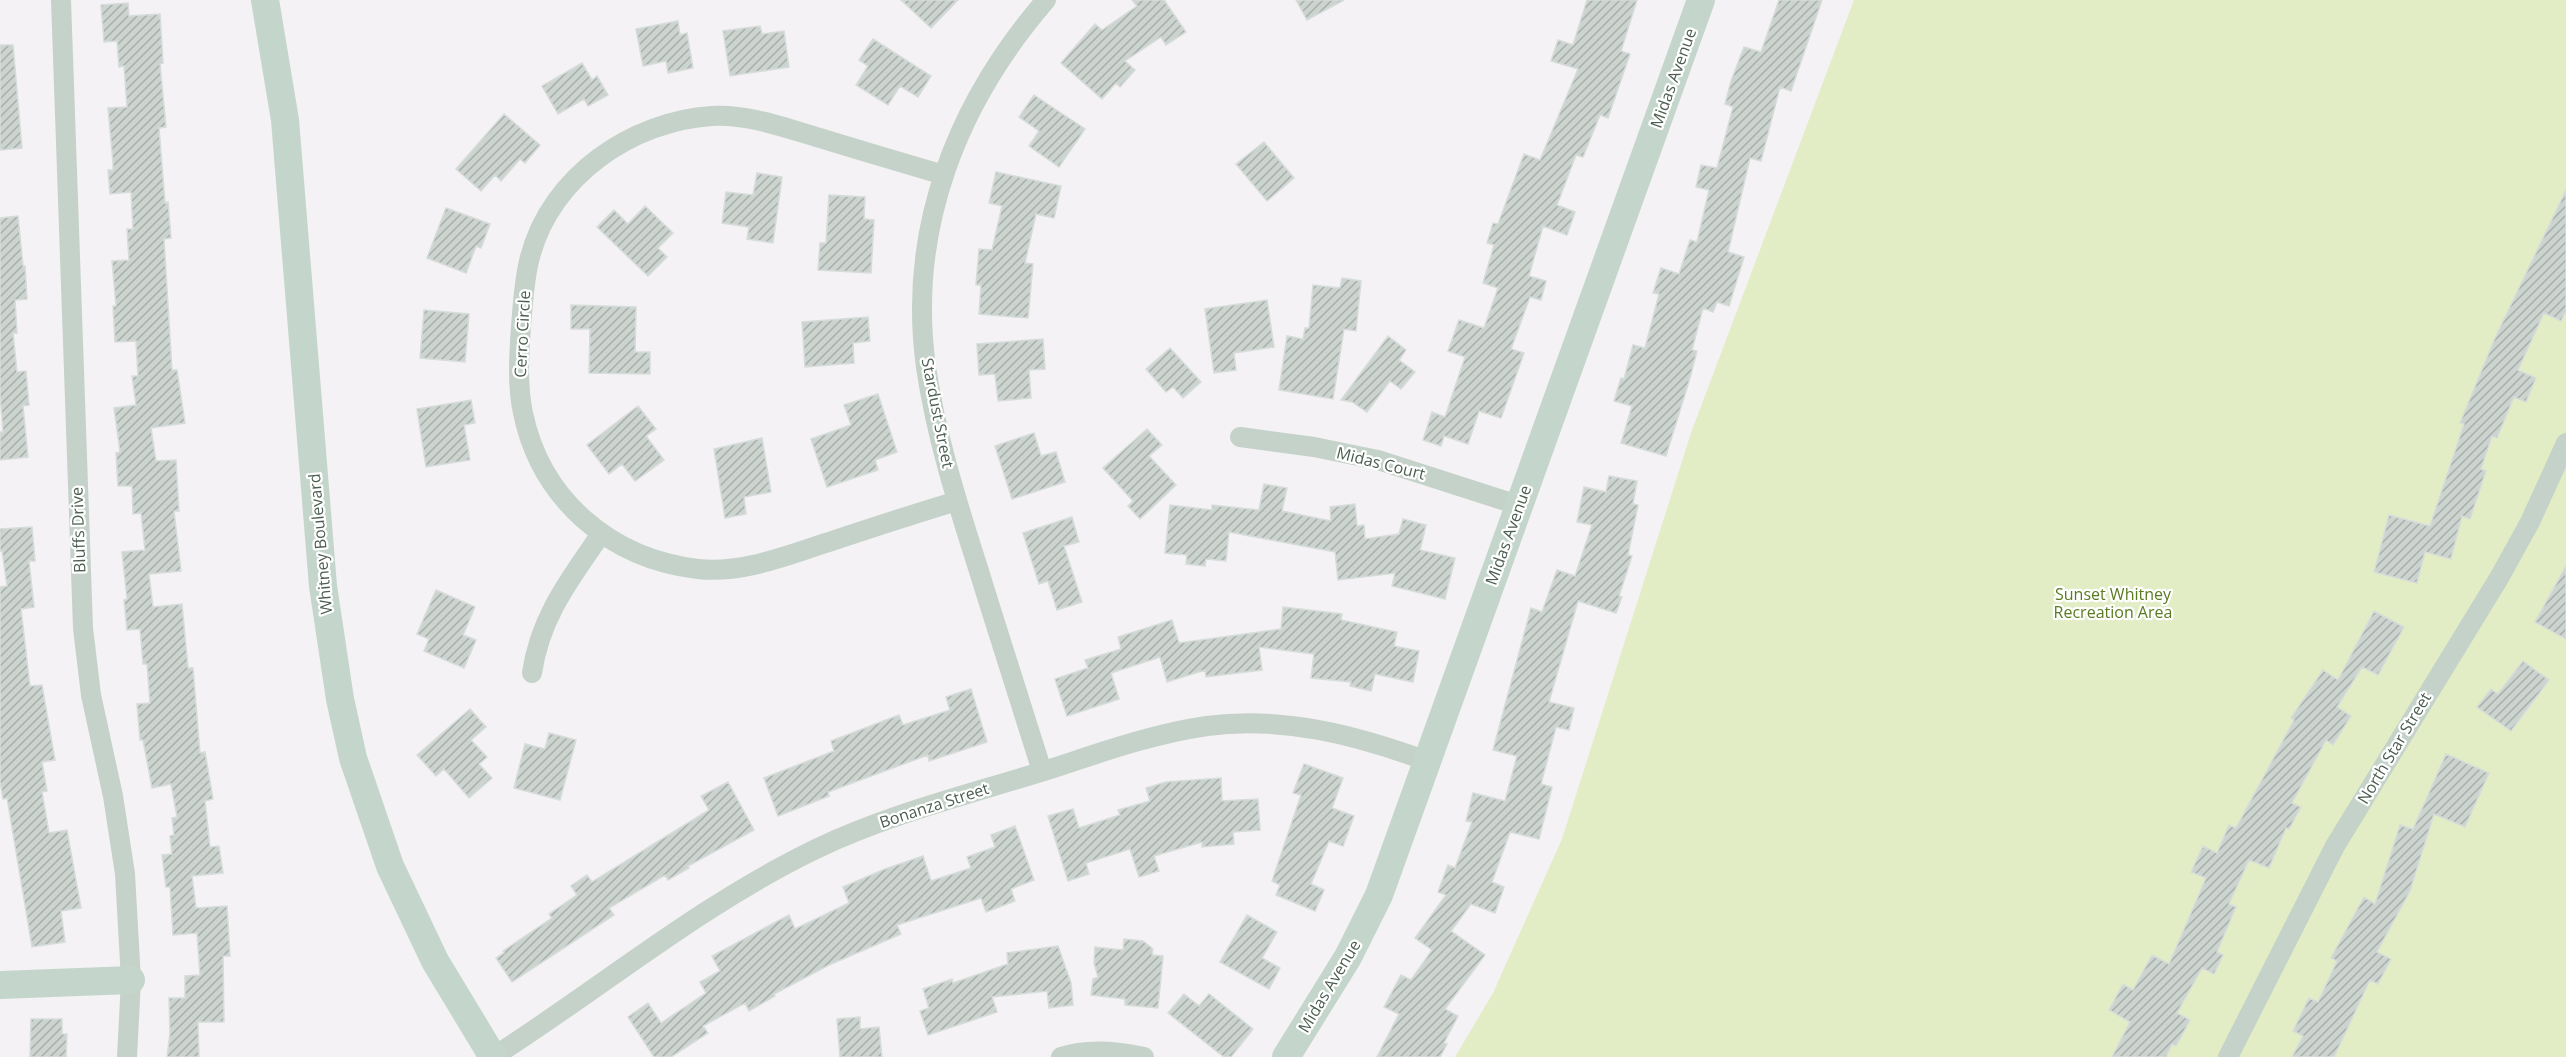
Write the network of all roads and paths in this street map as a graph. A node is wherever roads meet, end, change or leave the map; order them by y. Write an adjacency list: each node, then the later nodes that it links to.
1 (61, 0): 14 (street, Bluffs Drive)
2 (265, 0): 17 (street, Whitney Boulevard)
3 (1046, 0): 5 (street, Stardust Street)
4 (1701, 0): 9 (street, Midas Avenue)
5 (944, 175): 8 (street, Stardust Street); 10 (street, Cerro Circle)
6 (1240, 436): 9 (street, Midas Court)
7 (2565, 449): 21 (street, North Star Street)
8 (957, 501): 10 (street, Cerro Circle); 13 (street, Stardust Street)
9 (1518, 505): 12 (street, Midas Avenue)
10 (601, 534): 11 (street)
11 (532, 673)
12 (1427, 761): 13 (street, Bonanza Street); 20 (street, Midas Avenue)
13 (1042, 771): 17 (street, Bonanza Street)
14 (131, 980): 15 (street); 16 (street, Bluffs Drive)
15 (0, 985)
16 (127, 1057)
17 (493, 1057)
18 (1061, 1057): 19 (street)
19 (1144, 1057)
20 (1286, 1057)
21 (2228, 1057)

